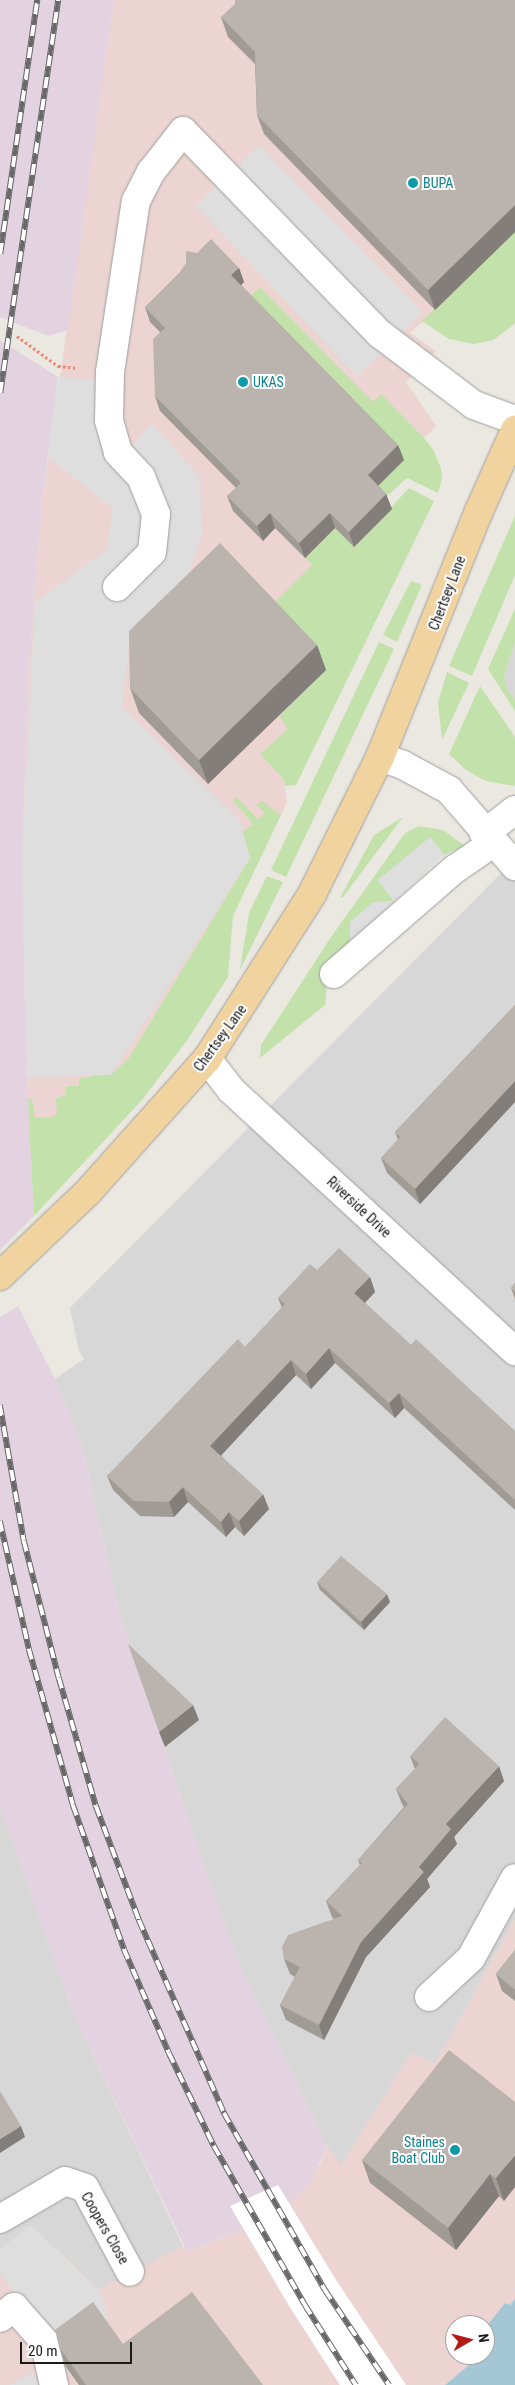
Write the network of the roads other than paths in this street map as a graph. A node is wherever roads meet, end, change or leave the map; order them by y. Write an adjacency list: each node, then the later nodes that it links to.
1 (515, 420): 3 (street)
2 (515, 430): 4 (main road, Chertsey Lane)
3 (117, 587)
4 (380, 757): 6 (street); 9 (main road, Chertsey Lane)
5 (515, 810): 6 (street)
6 (489, 838): 7 (street); 8 (street)
7 (515, 866)
8 (334, 974)
9 (207, 1059): 10 (main road, Chertsey Lane); 11 (street, Riverside Drive)
10 (0, 1276)
11 (515, 1351)
12 (515, 1878): 13 (street)
13 (429, 1997)
14 (0, 2219): 15 (street, Coopers Close)
15 (130, 2272)
16 (0, 2318): 17 (street)
17 (54, 2385)

